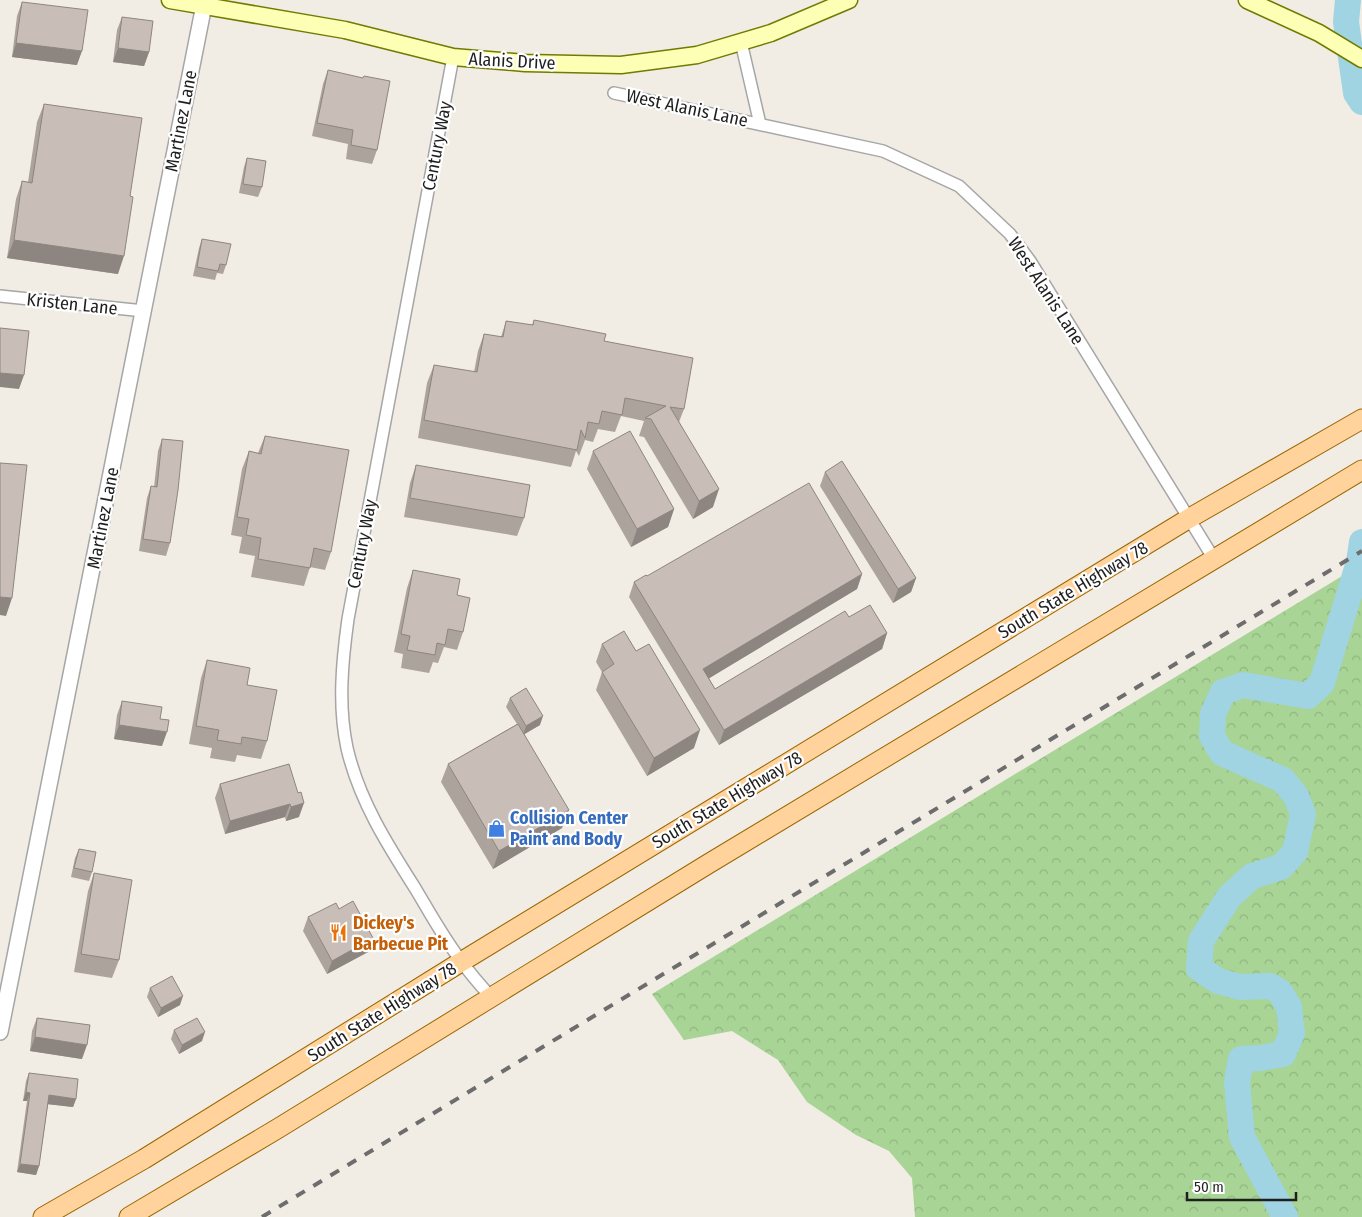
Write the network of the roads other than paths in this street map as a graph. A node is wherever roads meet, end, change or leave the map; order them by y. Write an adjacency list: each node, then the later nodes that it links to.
1 (170, 0): 4 (main road, Alanis Drive)
2 (849, 0): 5 (main road, Alanis Drive)
3 (1247, 0): 7 (main road)
4 (204, 3): 6 (main road, Alanis Drive); 11 (street, Martinez Lane)
5 (741, 42): 6 (main road, Alanis Drive); 9 (street, West Alanis Lane)
6 (454, 57): 16 (street, Century Way)
7 (1362, 59)
8 (614, 93): 9 (street, West Alanis Lane)
9 (760, 124): 14 (street, West Alanis Lane)
10 (0, 296): 11 (street, Kristen Lane)
11 (144, 311): 18 (street, Martinez Lane)
12 (1362, 419): 14 (main road, South State Highway 78)
13 (1362, 470): 15 (main road)
14 (1188, 520): 15 (street, West Alanis Lane); 16 (main road, South State Highway 78)
15 (1214, 559): 17 (main road)
16 (461, 962): 17 (street, Century Way); 19 (main road, South State Highway 78)
17 (491, 997): 20 (main road)
18 (0, 1032)
19 (43, 1217)
20 (129, 1217)

